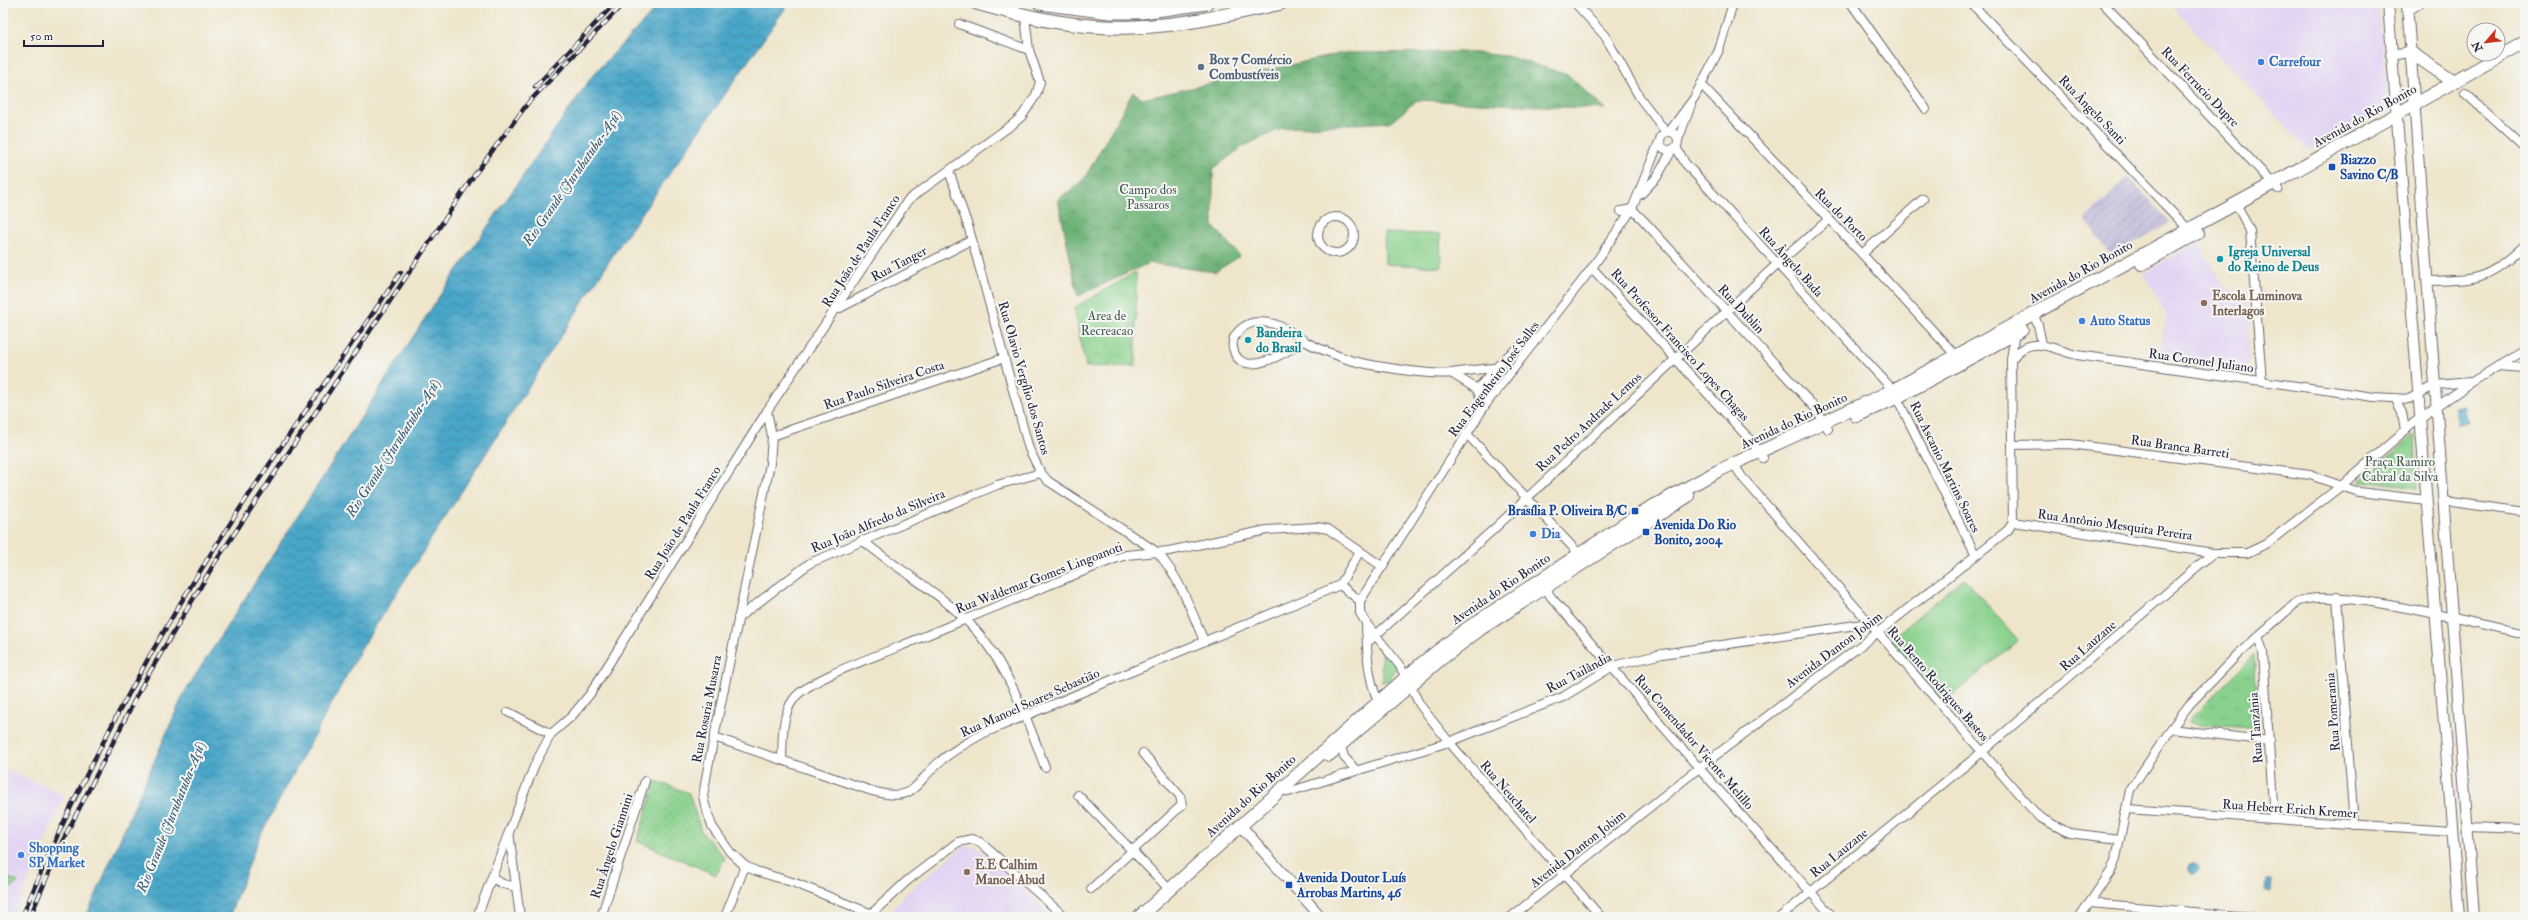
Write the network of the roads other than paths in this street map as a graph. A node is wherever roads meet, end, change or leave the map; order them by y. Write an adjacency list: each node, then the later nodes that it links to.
1 (977, 3): 13 (main road)
2 (1040, 3): 3 (main road)
3 (1206, 3)
4 (1281, 3): 13 (main road)
5 (1575, 3): 27 (street)
6 (1733, 3): 21 (street, Rua Engenheiro José Salles)
7 (1851, 3): 24 (street)
8 (1971, 3): 39 (street, Rua Ângelo Santi)
9 (2103, 3): 32 (street, Rua Ferrucio Dupre)
10 (2388, 3): 19 (street)
11 (2421, 3): 12 (street)
12 (2407, 7): 18 (street)
13 (1025, 17): 16 (street, Rua João de Paula Franco)
14 (959, 24): 16 (street)
15 (2525, 42): 20 (main road, Avenida do Rio Bonito)
16 (1029, 50): 31 (street, Rua João de Paula Franco)
17 (2525, 50): 25 (main road, Avenida do Rio Bonito)
18 (2410, 52): 19 (street); 20 (main road); 25 (street)
19 (2391, 55): 26 (street)
20 (2454, 82): 25 (main road, Avenida do Rio Bonito)
21 (1701, 84): 23 (street, Rua Engenheiro José Salles); 38 (street, Rua do Porto)
22 (2465, 94): 30 (street)
23 (1692, 101): 27 (street, Rua Engenheiro José Salles); 29 (street, Rua Engenheiro José Salles)
24 (1926, 108)
25 (2416, 108): 26 (main road, Avenida do Rio Bonito); 46 (street)
26 (2398, 119): 32 (main road, Avenida do Rio Bonito); 69 (street)
27 (1667, 132): 28 (street); 29 (street)
28 (1659, 142): 29 (street); 33 (street, Rua Engenheiro José Salles)
29 (1675, 146): 33 (street, Rua Engenheiro José Salles); 44 (street, Rua Ângelo Bada)
30 (2525, 148)
31 (949, 171): 40 (street, Rua Olavio Vergílio dos Santos); 47 (street, Rua João de Paula Franco)
32 (2276, 186): 35 (main road, Avenida do Rio Bonito)
33 (1639, 196): 36 (street, Rua Engenheiro José Salles)
34 (1923, 199): 43 (street)
35 (2238, 206): 39 (main road, Avenida do Rio Bonito); 63 (street)
36 (1632, 209): 37 (street); 45 (street, Rua Engenheiro José Salles); 48 (street, Rua Dublin)
37 (1621, 211)
38 (1828, 220): 43 (street, Rua do Porto); 44 (street, Rua Pedro Andrade Lemos)
39 (2191, 232): 49 (main road, Avenida do Rio Bonito)
40 (972, 240): 47 (street, Rua Tanger); 55 (street, Rua Olavio Vergílio dos Santos)
41 (2525, 245): 46 (street)
42 (1325, 250): 42 (street)
43 (1862, 254): 57 (street, Rua do Porto)
44 (1776, 265): 48 (street, Rua Pedro Andrade Lemos); 68 (street, Rua Ângelo Bada)
45 (1592, 268): 51 (street, Rua Engenheiro José Salles); 56 (street, Rua Professor Francisco Lopes Chagas)
46 (2428, 281): 65 (street)
47 (837, 309): 73 (street, Rua João de Paula Franco)
48 (1726, 311): 56 (street, Rua Pedro Andrade Lemos); 75 (street, Rua Dublin)
49 (2035, 318): 50 (main road, Avenida do Rio Bonito); 53 (street)
50 (2015, 329): 57 (main road, Avenida do Rio Bonito); 58 (street)
51 (1539, 338): 60 (street); 67 (street, Rua Engenheiro José Salles)
52 (1304, 340): 52 (street); 62 (street)
53 (2042, 344): 58 (street); 63 (street, Rua Coronel Juliano)
54 (2525, 350): 59 (street)
55 (1004, 358): 78 (street, Rua Paulo Silveira Costa); 82 (street, Rua Olavio Vergílio dos Santos)
56 (1676, 358): 80 (street, Rua Professor Francisco Lopes Chagas); 84 (street, Rua Pedro Andrade Lemos)
57 (1959, 359): 68 (main road, Avenida do Rio Bonito)
58 (2011, 360): 79 (street)
59 (2498, 366): 61 (street); 64 (street)
60 (1494, 368): 62 (street); 66 (street)
61 (2525, 368)
62 (1451, 373): 66 (street)
63 (2262, 381): 70 (street, Rua Coronel Juliano)
64 (2472, 382): 65 (street); 72 (street)
65 (2436, 385): 69 (street, Rua Coronel Juliano); 72 (street)
66 (1477, 389): 67 (street); 71 (street)
67 (1496, 393): 71 (street, Rua Engenheiro José Salles)
68 (1896, 393): 75 (main road, Avenida do Rio Bonito); 93 (street, Rua Ascanio Martins Soares)
69 (2417, 394): 70 (street, Rua Coronel Juliano); 74 (street)
70 (2395, 398): 76 (street)
71 (1486, 404): 77 (street, Rua Engenheiro José Salles)
72 (2438, 406): 74 (street); 86 (street)
73 (767, 411): 78 (street, Rua Rosaria Musarra); 119 (street, Rua João de Paula Franco)
74 (2421, 418): 76 (street); 85 (street)
75 (1826, 425): 80 (main road, Avenida do Rio Bonito)
76 (2406, 430): 83 (street)
77 (1466, 433): 84 (street); 95 (street, Rua Engenheiro José Salles)
78 (772, 436): 101 (street, Rua Rosaria Musarra)
79 (2013, 445): 83 (street, Rua Branca Barreti); 88 (street)
80 (1762, 455): 81 (main road, Avenida do Rio Bonito)
81 (1736, 467): 94 (main road, Avenida do Rio Bonito); 105 (street, Rua Bento Rodrigues Bastos)
82 (1041, 473): 89 (street, Rua João Alfredo da Silveira); 91 (street, Rua Olavio Vergílio dos Santos)
83 (2341, 486): 85 (street, Rua Branca Barreti); 92 (street)
84 (1527, 496): 94 (street); 108 (street, Rua Pedro Andrade Lemos)
85 (2427, 500): 100 (street)
86 (2444, 501): 87 (street); 103 (street)
87 (2525, 512)
88 (2013, 522): 92 (street, Rua Antônio Mesquita Pereira); 93 (street, Avenida Danton Jobim)
89 (862, 540): 101 (street, Rua João Alfredo da Silveira); 102 (street)
90 (1360, 551): 91 (street, Rua Waldemar Gomes Lingoanoti); 95 (street, Rua Waldemar Gomes Lingoanoti); 97 (street)
91 (1157, 552): 102 (street, Rua Waldemar Gomes Lingoanoti); 110 (street, Rua Olavio Vergílio dos Santos)
92 (2213, 553): 124 (street, Rua Lauzane)
93 (1975, 554): 106 (street, Avenida Danton Jobim)
94 (1582, 557): 96 (main road, Avenida do Rio Bonito)
95 (1383, 567): 99 (street, Rua Engenheiro José Salles)
96 (1542, 584): 112 (street, Rua Comendador Vicente Melillo); 113 (main road, Avenida do Rio Bonito)
97 (1340, 585): 99 (street); 110 (street, Rua Manoel Soares Sebastião)
98 (2336, 596): 100 (street); 109 (street); 135 (street, Rua Pomerania)
99 (1360, 601): 104 (street)
100 (2435, 614): 103 (street); 139 (street)
101 (738, 618): 120 (street, Rua Rosaria Musarra)
102 (964, 619): 116 (street); 126 (street, Rua Waldemar Gomes Lingoanoti)
103 (2452, 619): 107 (street); 136 (street)
104 (1366, 622): 108 (street, Rua Neuchatel); 111 (street)
105 (1869, 623): 106 (street, Rua Bento Rodrigues Bastos); 112 (street, Rua Tailândia)
106 (1877, 633): 124 (street, Rua Bento Rodrigues Bastos); 128 (street, Avenida Danton Jobim)
107 (2525, 634)
108 (1376, 635): 111 (street, Rua Pedro Andrade Lemos); 113 (street, Rua Neuchatel)
109 (2258, 636): 117 (street); 121 (street, Rua Tanzânia)
110 (1204, 641): 116 (street, Rua Manoel Soares Sebastião)
111 (1367, 643): 114 (street)
112 (1613, 666): 122 (street, Rua Tailândia); 128 (street, Rua Comendador Vicente Melillo)
113 (1407, 682): 114 (main road, Avenida do Rio Bonito); 122 (street, Rua Neuchatel); 123 (main road, Avenida do Rio Bonito)
114 (1378, 701): 118 (main road, Avenida do Rio Bonito)
115 (508, 712): 119 (street)
116 (1025, 716): 126 (street, Rua Manoel Soares Sebastião); 127 (street)
117 (2171, 729): 121 (street); 133 (street)
118 (1343, 732): 123 (street); 137 (main road, Avenida do Rio Bonito)
119 (551, 734): 140 (street, Rua João de Paula Franco)
120 (714, 737): 126 (street, Rua Manoel Soares Sebastião); 143 (street, Rua Rosaria Musarra)
121 (2270, 741): 134 (street, Rua Tanzânia)
122 (1449, 742): 129 (street, Rua Tailândia); 144 (street, Rua Neuchatel)
123 (1340, 746): 129 (street); 131 (main road, Avenida do Rio Bonito)
124 (1982, 752): 141 (street, Rua Bento Rodrigues Bastos); 149 (street, Rua Lauzane)
125 (1143, 753): 142 (street)
126 (782, 759)
127 (1045, 767)
128 (1698, 768): 144 (street, Avenida Danton Jobim); 149 (street, Rua Comendador Vicente Melillo)
129 (1356, 770): 131 (street, Rua Tailândia)
130 (645, 782): 154 (street, Rua Ângelo Giannini)
131 (1288, 792): 137 (main road, Avenida do Rio Bonito)
132 (1078, 795): 142 (street)
133 (2126, 809): 134 (street, Rua Hebert Erich Kremer); 141 (street)
134 (2274, 819): 135 (street, Rua Hebert Erich Kremer)
135 (2354, 825): 139 (street, Rua Hebert Erich Kremer)
136 (2468, 827): 138 (street); 167 (street)
137 (1243, 828): 148 (main road, Avenida do Rio Bonito); 158 (main road, Avenida do Rio Bonito); 159 (street)
138 (2525, 829)
139 (2452, 831): 166 (street)
140 (509, 832): 145 (street); 146 (street, Rua João de Paula Franco)
141 (2120, 840): 150 (street)
142 (1133, 852): 147 (street); 148 (street)
143 (745, 866): 151 (street, Rua Rosaria Musarra); 155 (street)
144 (1564, 875): 160 (street, Avenida Danton Jobim); 161 (street, Rua Neuchatel)
145 (492, 878): 146 (street); 152 (street)
146 (516, 887): 153 (street, Rua João de Paula Franco)
147 (1091, 889)
148 (1169, 889): 157 (main road, Avenida do Rio Bonito)
149 (1810, 891): 162 (street, Rua Lauzane); 163 (street, Rua Comendador Vicente Melillo)
150 (2090, 903): 164 (street); 165 (street)
151 (870, 915): 156 (street)
152 (477, 917)
153 (520, 917)
154 (601, 917)
155 (725, 917)
156 (1065, 917)
157 (1138, 917)
158 (1151, 917)
159 (1321, 917)
160 (1511, 917)
161 (1601, 917)
162 (1780, 917)
163 (1833, 917)
164 (2080, 917)
165 (2251, 917)
166 (2459, 917)
167 (2474, 917)

